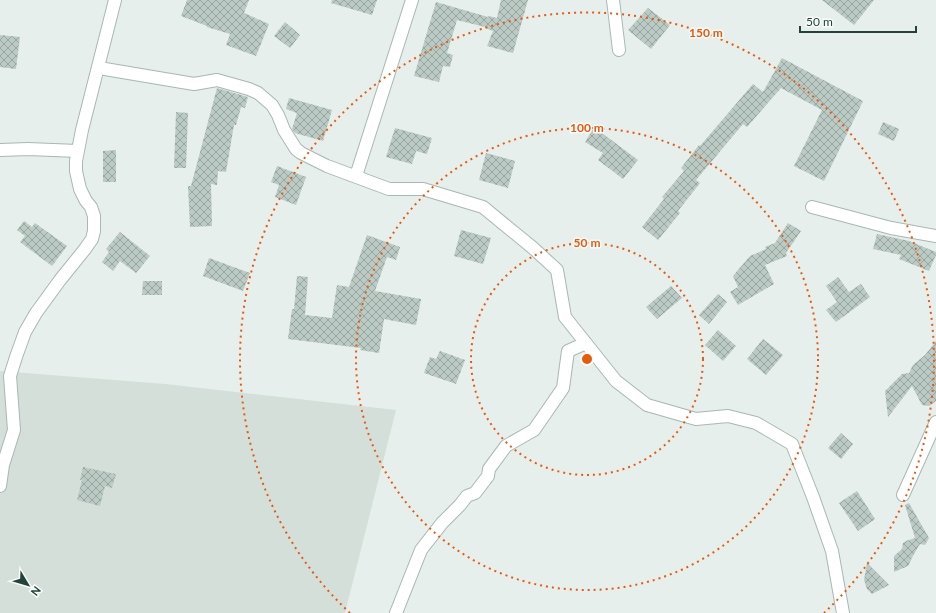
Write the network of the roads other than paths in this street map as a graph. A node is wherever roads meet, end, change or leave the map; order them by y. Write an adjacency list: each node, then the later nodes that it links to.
1 (115, 0): 5 (street)
2 (412, 0): 8 (street)
3 (614, 0): 4 (street)
4 (619, 50)
5 (99, 68): 7 (street); 8 (street)
6 (0, 150): 7 (street)
7 (78, 151): 13 (street)
8 (356, 176): 11 (street)
9 (812, 207): 10 (street)
10 (936, 236)
11 (586, 343): 15 (street); 16 (street)
12 (936, 422): 14 (street)
13 (0, 486)
14 (903, 495)
15 (396, 613)
16 (843, 613)

